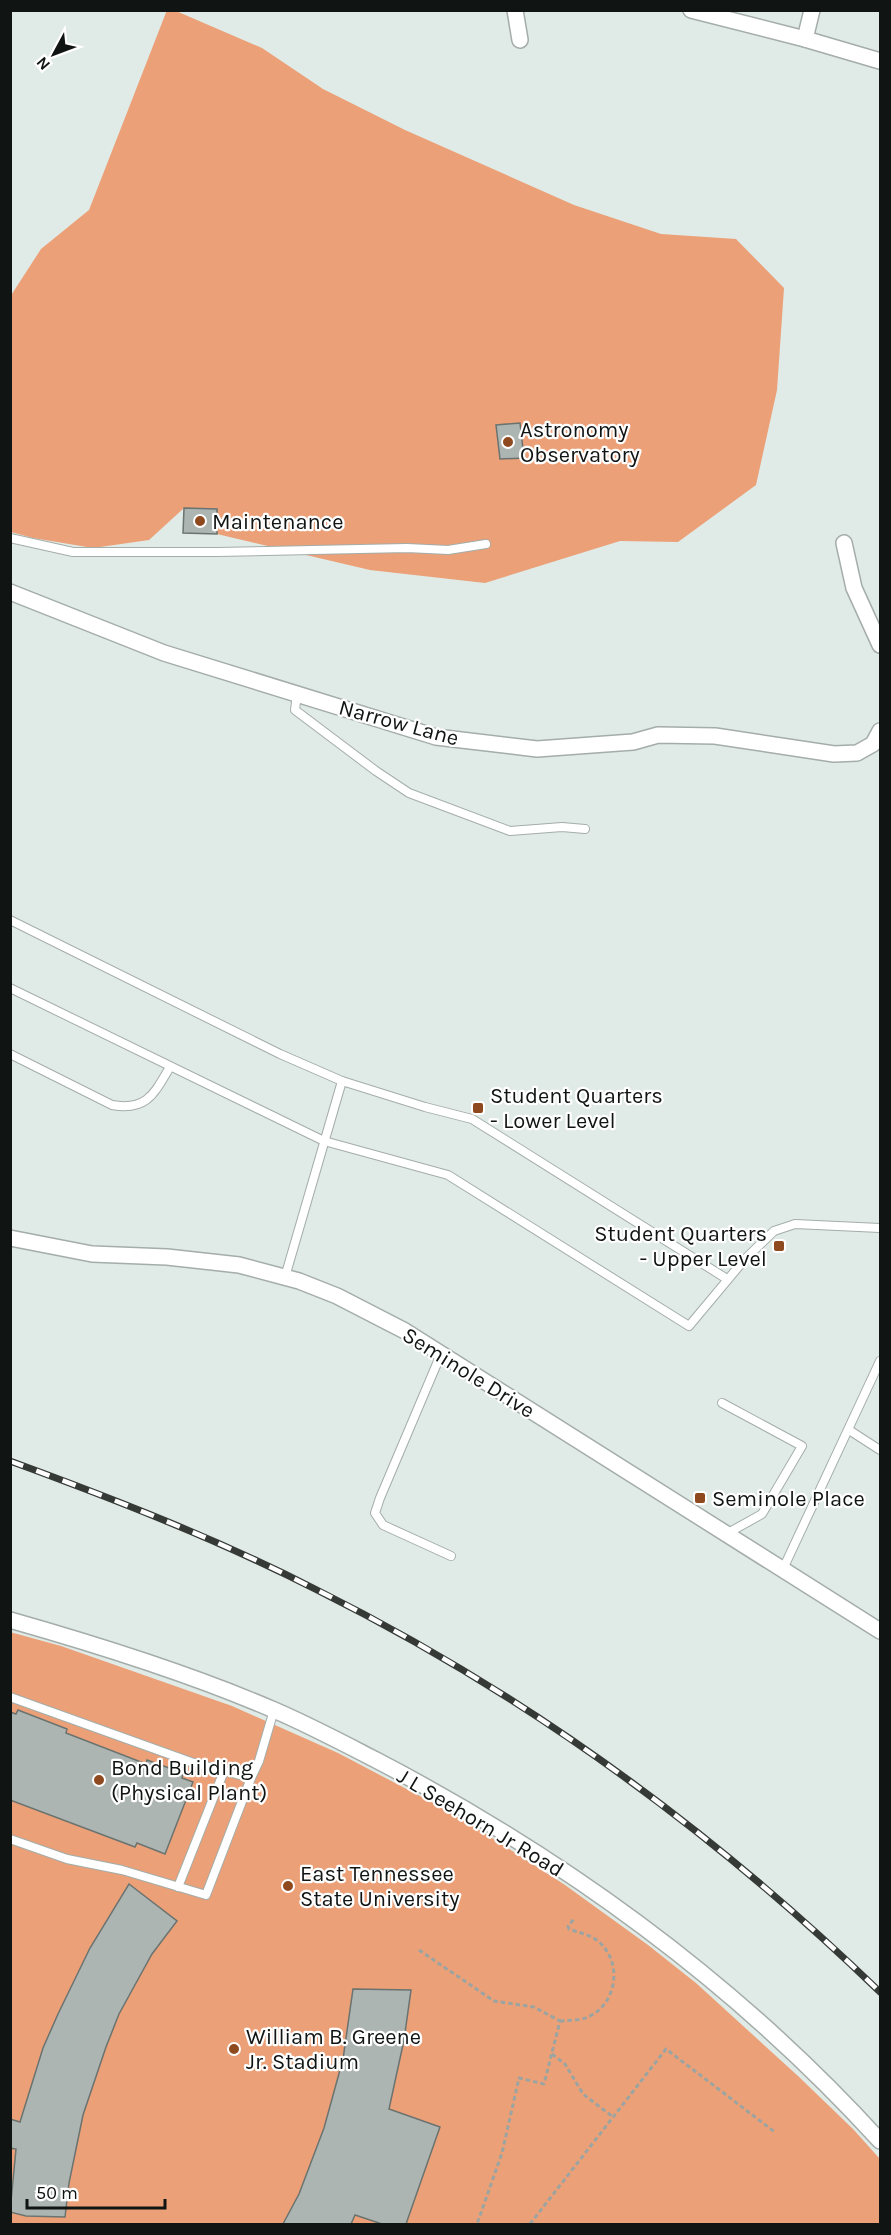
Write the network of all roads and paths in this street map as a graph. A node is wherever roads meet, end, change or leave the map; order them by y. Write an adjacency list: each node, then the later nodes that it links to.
1 (516, 10): 5 (street)
2 (691, 10): 4 (street)
3 (812, 10): 4 (street)
4 (805, 39): 6 (street)
5 (520, 40)
6 (880, 61)
7 (10, 538): 9 (lane)
8 (844, 543): 11 (street)
9 (486, 544)
10 (10, 591): 12 (street, Narrow Lane)
11 (880, 645)
12 (297, 694): 13 (street, Narrow Lane); 14 (lane)
13 (878, 740)
14 (585, 829)
15 (10, 920): 19 (lane)
16 (10, 988): 18 (lane)
17 (10, 1054): 18 (lane)
18 (170, 1067): 20 (lane)
19 (342, 1082): 20 (lane); 24 (lane)
20 (324, 1141): 23 (lane); 24 (lane)
21 (880, 1228): 24 (lane)
22 (10, 1238): 23 (street, Seminole Drive)
23 (285, 1277): 25 (street, Seminole Drive)
24 (727, 1279)
25 (441, 1354): 30 (street, Seminole Drive); 31 (lane)
26 (880, 1360): 28 (lane)
27 (722, 1403): 30 (lane)
28 (849, 1430): 29 (lane); 32 (lane)
29 (880, 1449)
30 (728, 1533): 32 (street, Seminole Drive)
31 (451, 1556)
32 (783, 1569): 34 (street, Seminole Drive)
33 (10, 1620): 36 (street, J L Seehorn Jr Road)
34 (880, 1631)
35 (10, 1697): 37 (lane)
36 (274, 1710): 38 (lane); 47 (street, J L Seehorn Jr Road)
37 (224, 1771): 38 (lane); 40 (lane)
38 (251, 1778): 40 (lane)
39 (10, 1839): 40 (lane)
40 (178, 1887)
41 (575, 1918): 43 (path)
42 (419, 1950): 43 (path)
43 (560, 2021): 44 (path)
44 (552, 2054): 45 (path); 48 (path)
45 (613, 2117): 46 (path); 49 (path)
46 (776, 2133)
47 (880, 2141)
48 (477, 2224)
49 (530, 2224)

